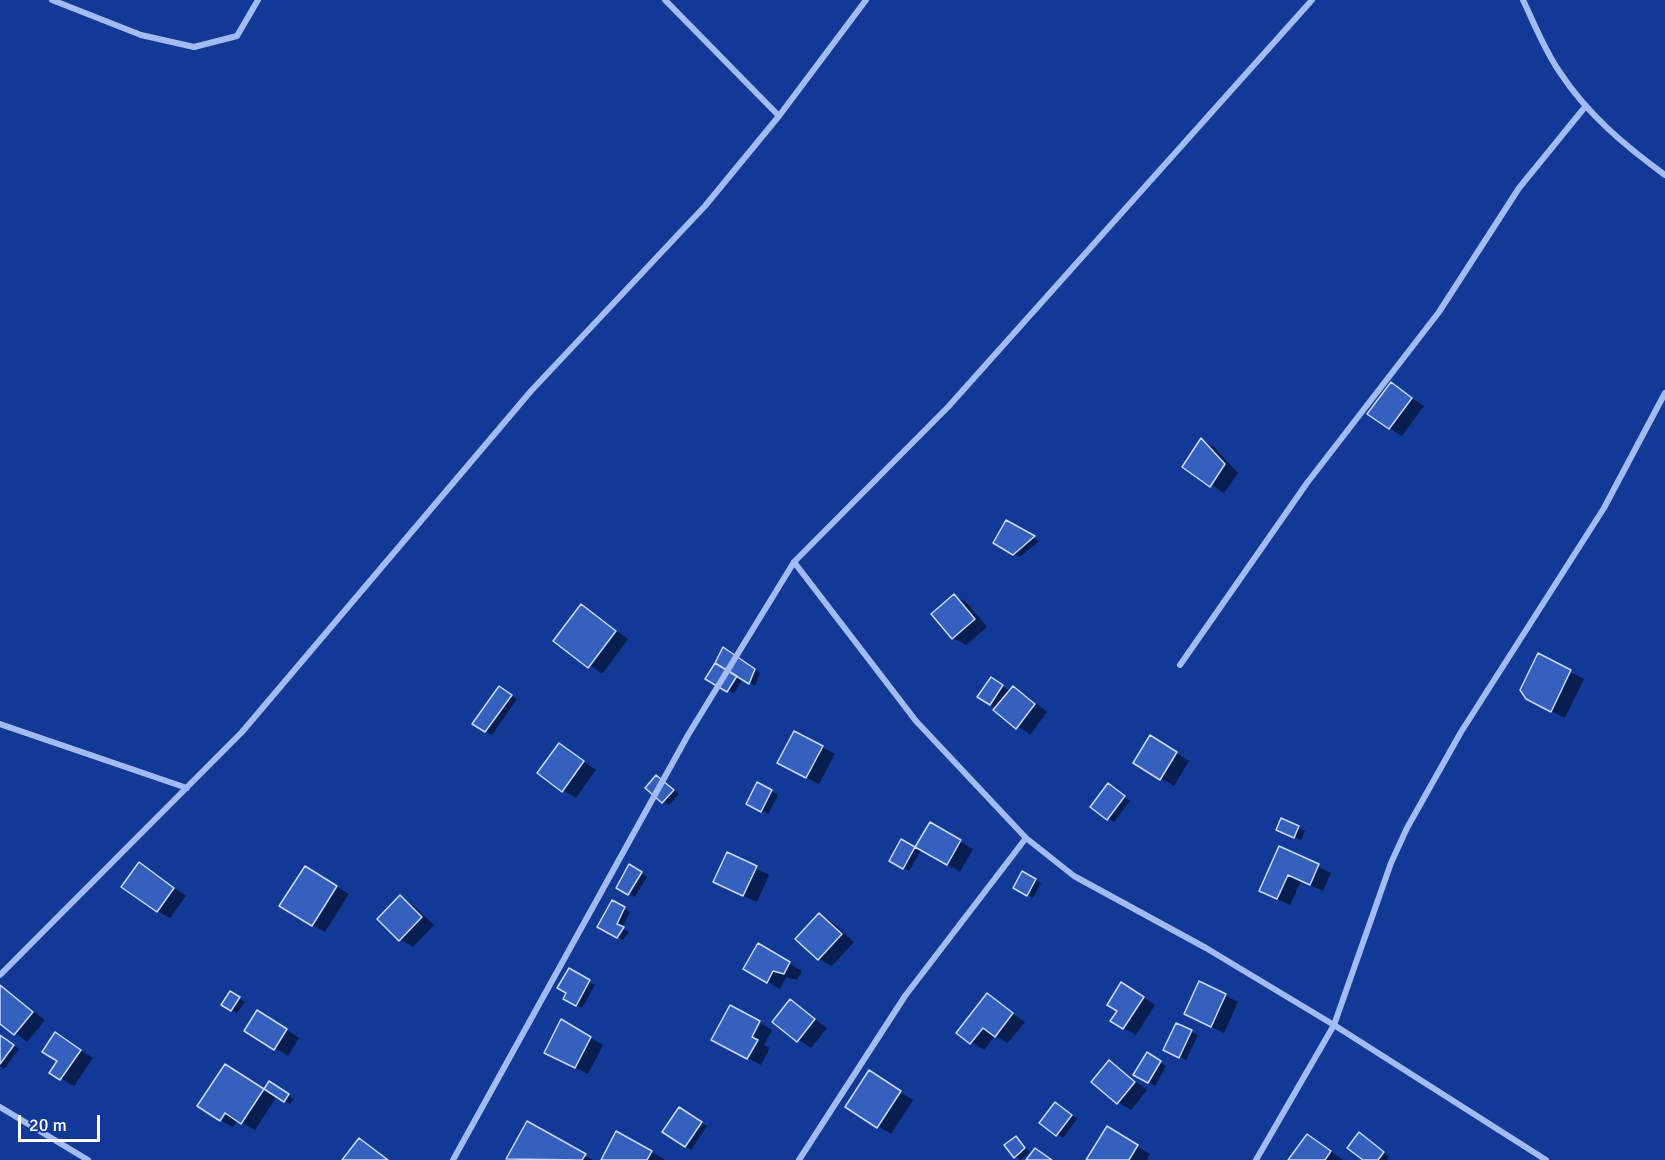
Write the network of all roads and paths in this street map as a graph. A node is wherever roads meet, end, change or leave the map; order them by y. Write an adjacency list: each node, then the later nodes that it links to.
1 (52, 0): 2 (street)
2 (258, 0)
3 (665, 0): 8 (street)
4 (866, 0): 8 (street)
5 (1312, 0): 11 (street)
6 (1522, 0): 7 (street)
7 (1585, 107): 9 (street); 12 (street)
8 (779, 116): 14 (street)
9 (1665, 175)
10 (1665, 393): 17 (street)
11 (794, 562): 15 (street); 20 (street)
12 (1180, 665)
13 (0, 724): 14 (street)
14 (187, 788): 16 (street)
15 (1026, 838): 17 (street); 21 (street)
16 (0, 975)
17 (1334, 1025): 22 (street); 23 (street)
18 (0, 1107): 19 (street)
19 (88, 1160)
20 (453, 1160)
21 (799, 1160)
22 (1256, 1160)
23 (1546, 1160)

